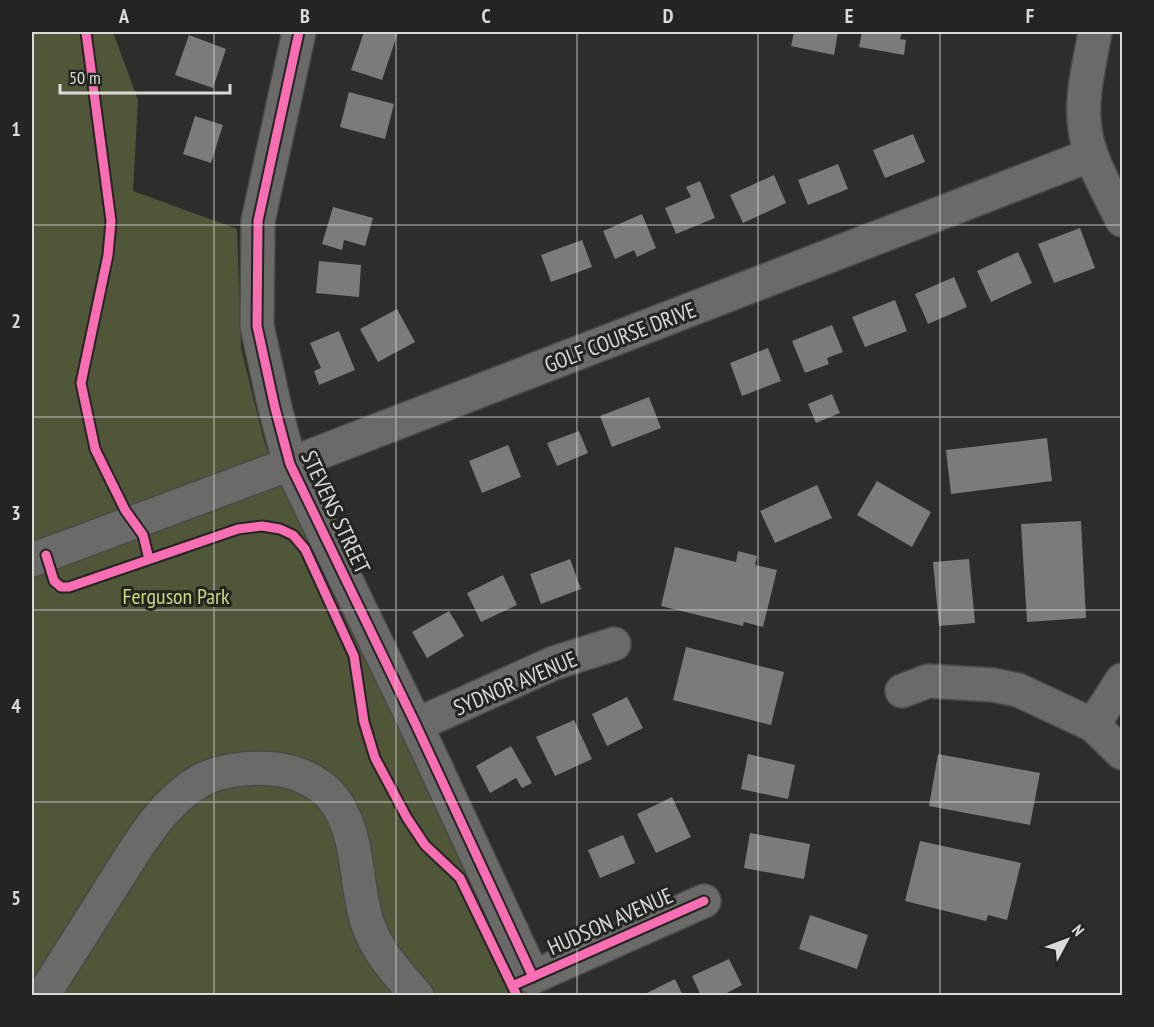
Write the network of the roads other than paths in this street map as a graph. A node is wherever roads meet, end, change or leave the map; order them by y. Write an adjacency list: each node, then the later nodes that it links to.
1 (299, 32): 5 (street, STEVENS STREET)
2 (1095, 32): 3 (street)
3 (1091, 155): 4 (street); 5 (street, GOLF COURSE DRIVE)
4 (1122, 220)
5 (290, 464): 6 (street, GOLF COURSE DRIVE); 10 (street, STEVENS STREET)
6 (32, 560)
7 (614, 644): 10 (street, SYDNOR AVENUE)
8 (1122, 681): 11 (street)
9 (902, 691): 11 (street)
10 (416, 725): 14 (street, STEVENS STREET)
11 (1093, 725): 12 (street)
12 (1122, 753)
13 (704, 901): 14 (street, HUDSON AVENUE)
14 (533, 977)
15 (43, 996): 16 (street)
16 (417, 996)

